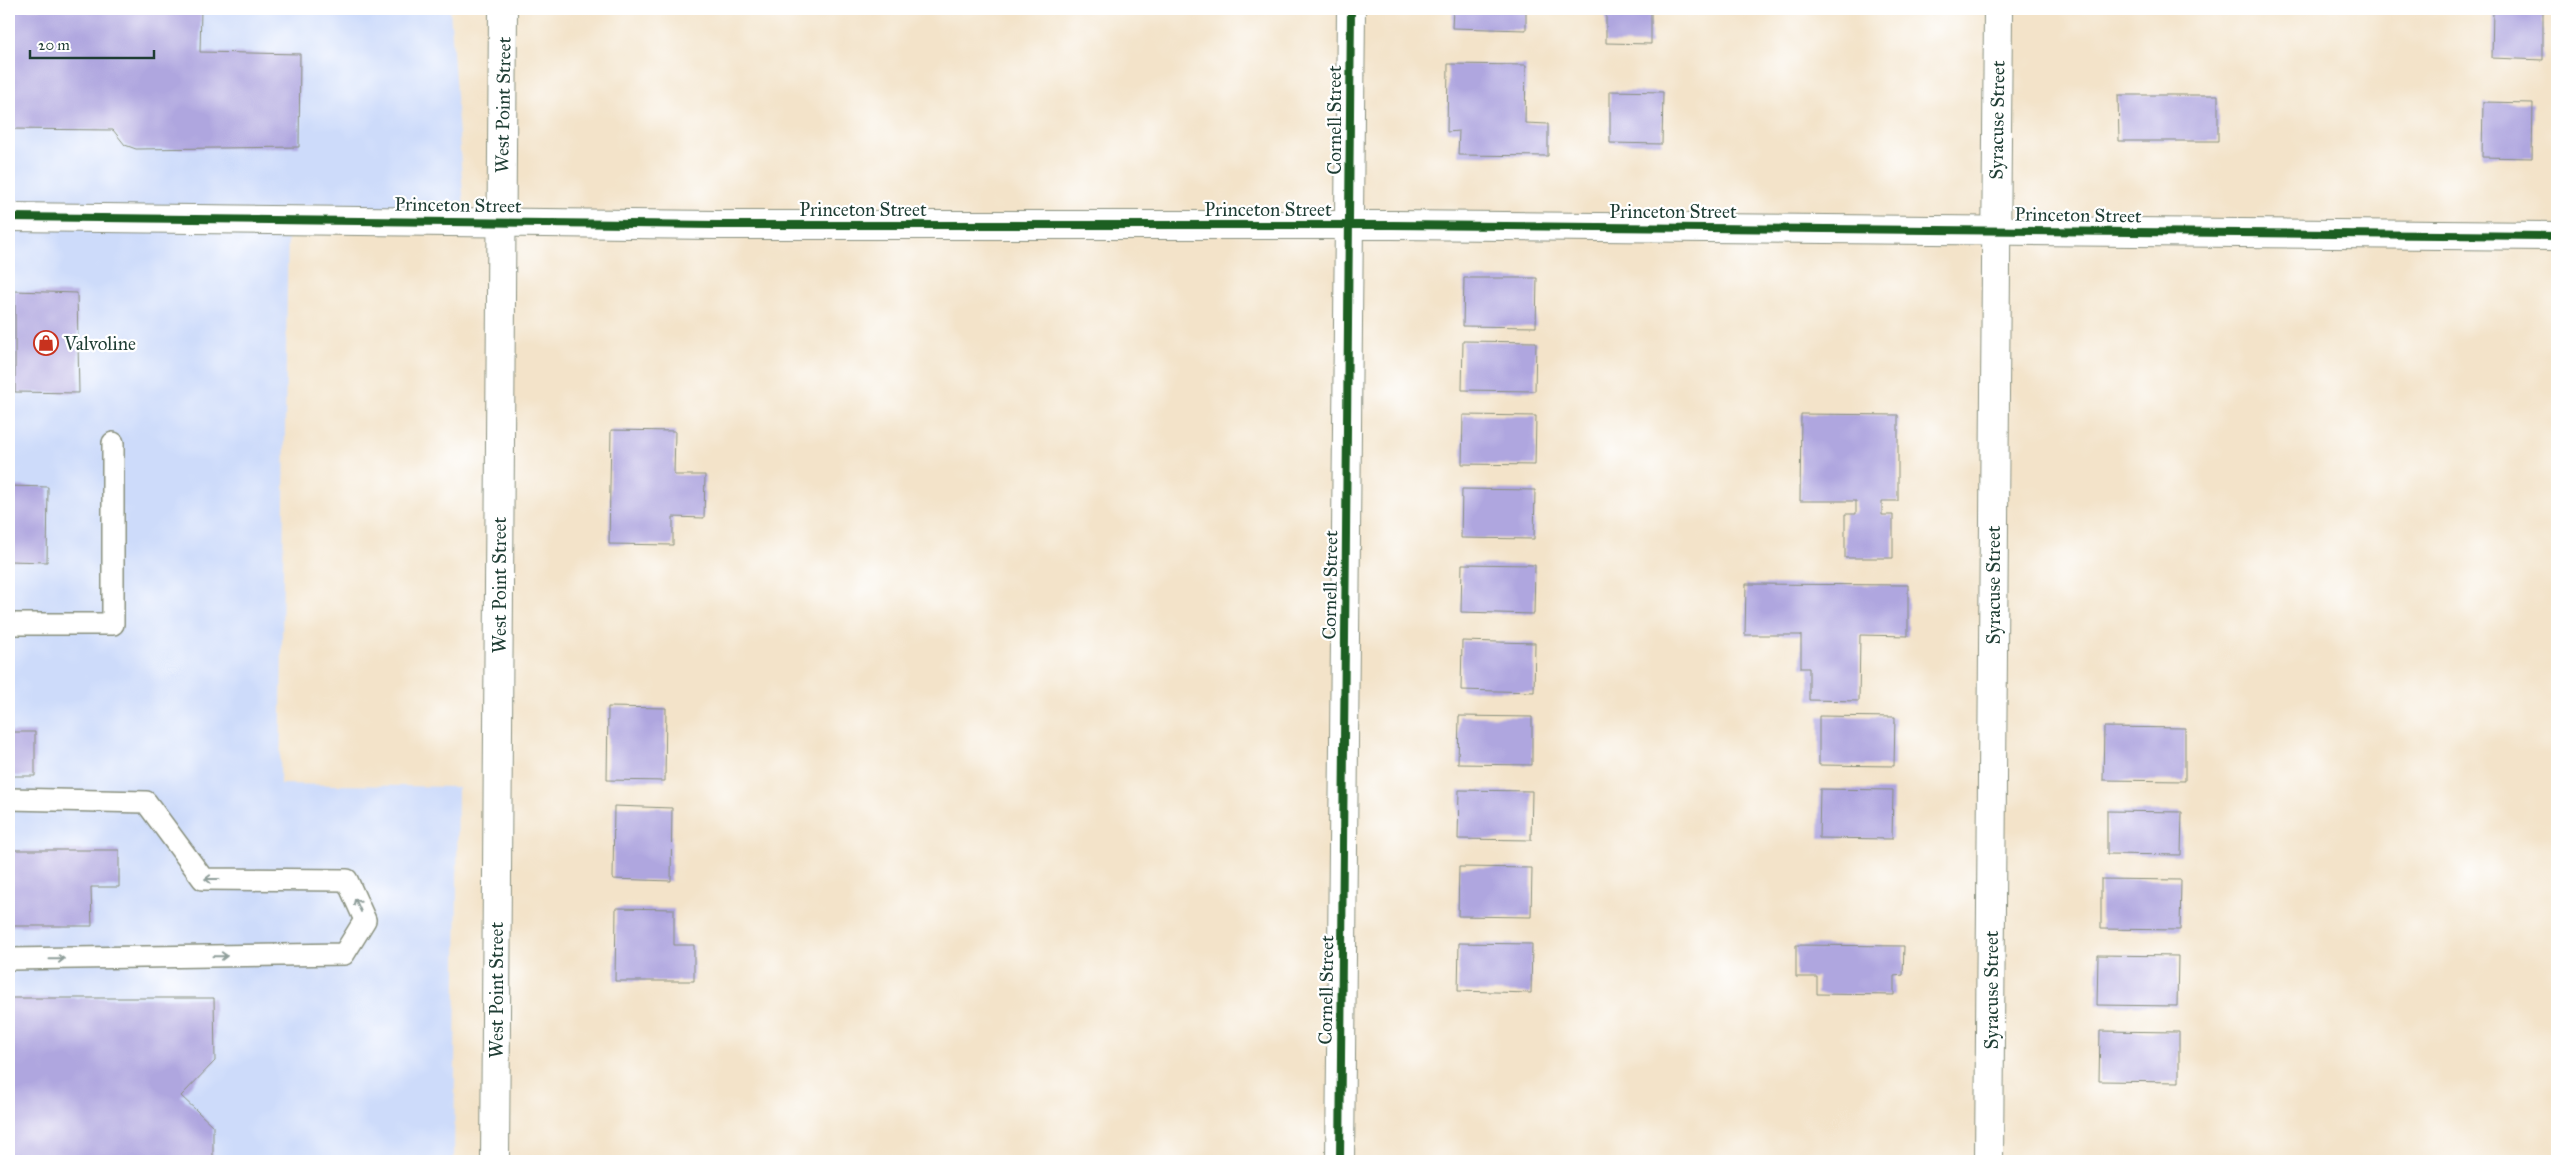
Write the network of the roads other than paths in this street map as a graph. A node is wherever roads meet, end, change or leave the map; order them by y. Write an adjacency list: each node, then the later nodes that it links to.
1 (503, 9): 5 (street, West Point Street)
2 (1351, 9): 6 (street, Cornell Street)
3 (1998, 9): 7 (street, Syracuse Street)
4 (9, 217): 5 (street, Princeton Street)
5 (502, 221): 6 (street, Princeton Street); 13 (street, West Point Street)
6 (1350, 225): 7 (street, Princeton Street); 14 (street, Cornell Street)
7 (1996, 230): 8 (street, Princeton Street); 15 (street, Syracuse Street)
8 (2557, 236)
9 (113, 443): 10 (lane)
10 (9, 624)
11 (9, 800): 12 (lane, one-way to 11)
12 (9, 959)
13 (495, 1161)
14 (1340, 1161)
15 (1990, 1161)

